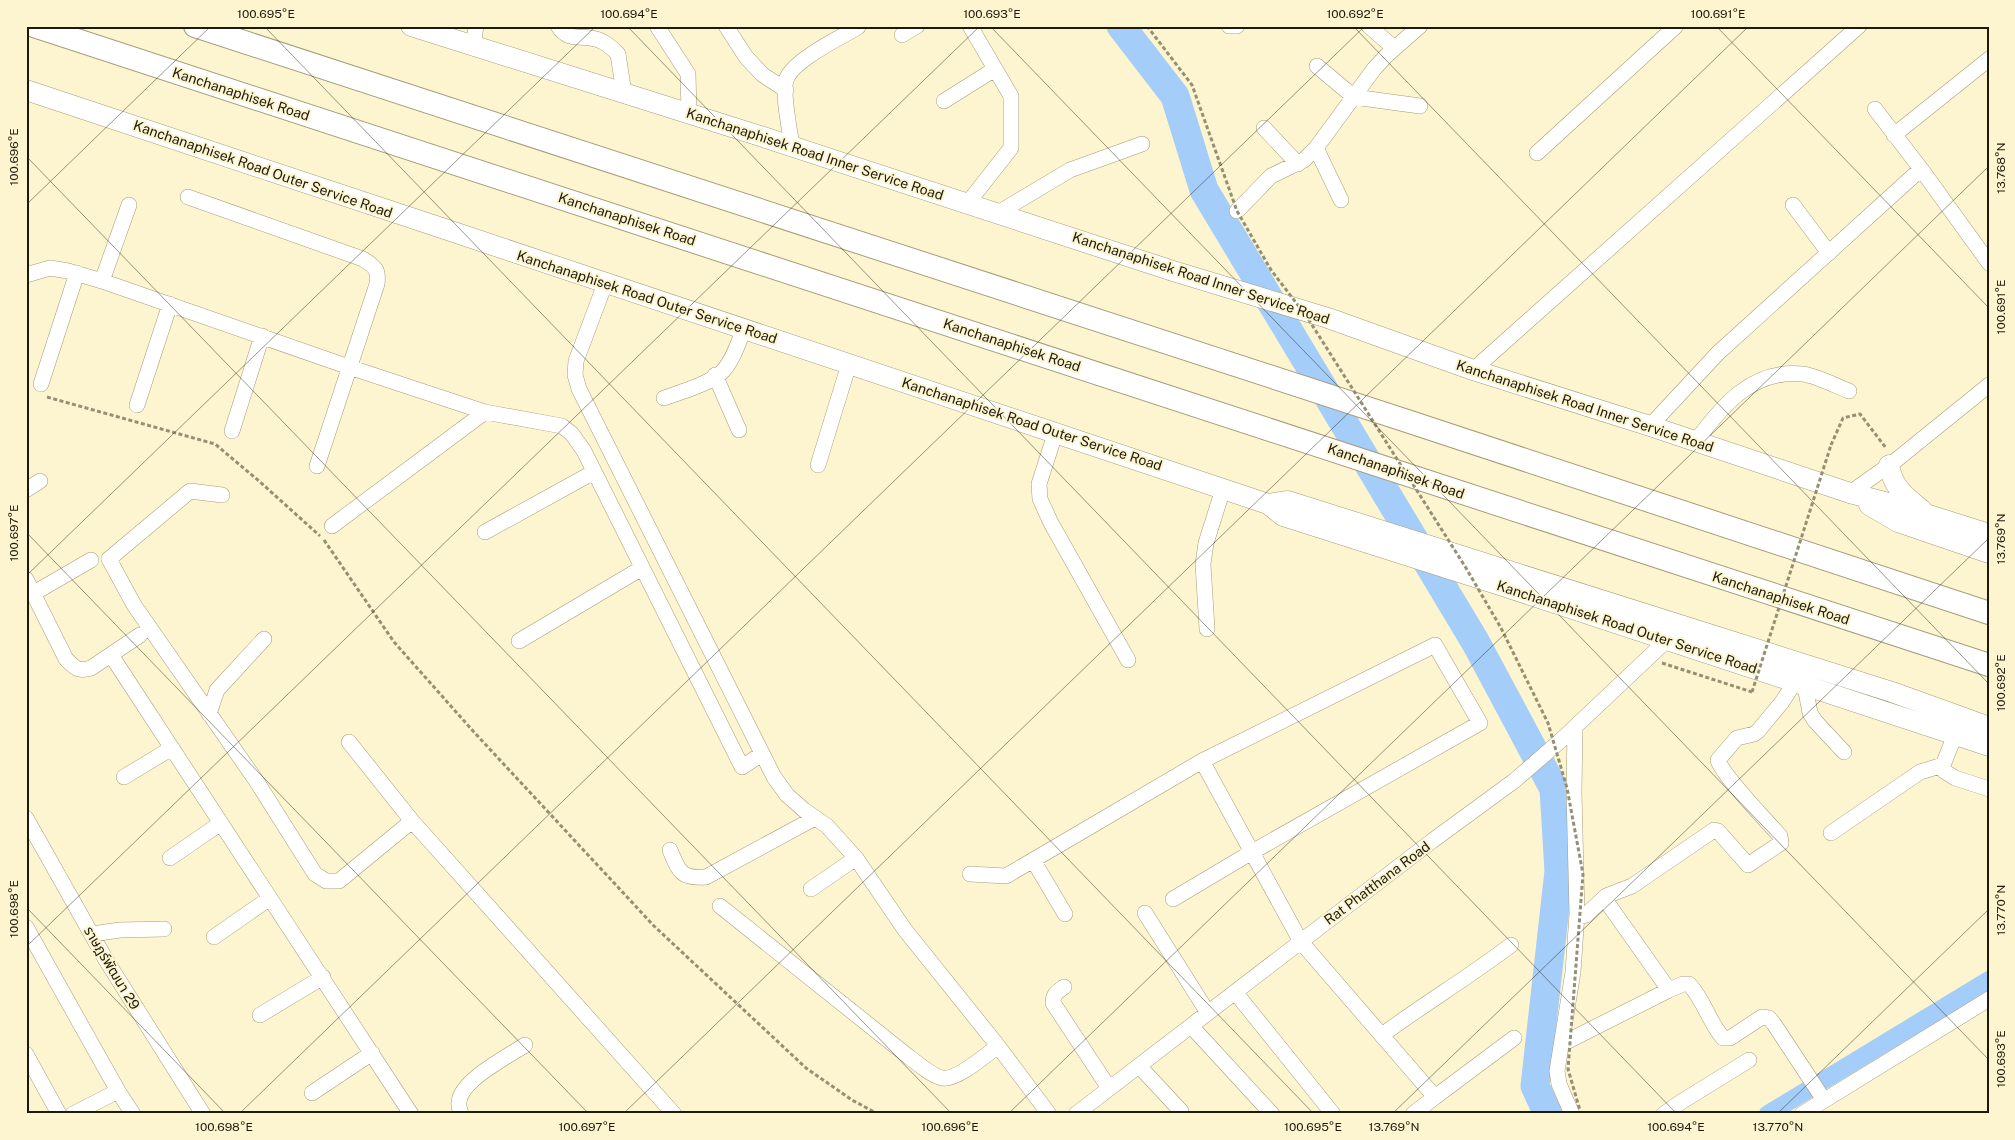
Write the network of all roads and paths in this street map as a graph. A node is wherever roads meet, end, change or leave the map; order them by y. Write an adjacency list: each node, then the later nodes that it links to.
1 (34, 26): 98 (highway, Kanchanaphisek Road)
2 (195, 26): 89 (highway)
3 (411, 26): 18 (main road, Kanchanaphisek Road Inner Service Road)
4 (558, 26): 25 (street)
5 (657, 26): 30 (street)
6 (726, 26): 24 (street)
7 (918, 26): 17 (street)
8 (970, 26): 22 (street)
9 (1147, 26): 44 (path, bridge)
10 (1229, 26): 11 (street)
11 (1237, 26)
12 (1370, 26): 19 (street)
13 (1420, 26): 19 (street)
14 (1676, 26): 36 (street)
15 (1859, 26): 57 (street)
16 (858, 27): 24 (street)
17 (902, 35)
18 (475, 36): 25 (main road, Kanchanaphisek Road Inner Service Road)
19 (1394, 48): 26 (street)
20 (1989, 59): 32 (street)
21 (1317, 66): 26 (street)
22 (995, 69): 27 (street); 41 (street)
23 (26, 90): 51 (main road, Kanchanaphisek Road Outer Service Road)
24 (786, 90): 34 (street)
25 (624, 93): 30 (main road, Kanchanaphisek Road Inner Service Road)
26 (1354, 97): 28 (street); 35 (street)
27 (944, 101)
28 (1420, 106)
29 (1875, 110): 32 (street)
30 (690, 113): 34 (main road, Kanchanaphisek Road Inner Service Road)
31 (1264, 128): 37 (street)
32 (1894, 135): 38 (street)
33 (1142, 144): 45 (street)
34 (792, 146): 41 (main road, Kanchanaphisek Road Inner Service Road)
35 (1316, 148): 37 (street); 40 (street)
36 (1537, 153)
37 (1298, 164): 44 (street)
38 (1921, 169): 46 (street); 47 (street)
39 (188, 197): 56 (street)
40 (1341, 200)
41 (967, 204): 45 (main road, Kanchanaphisek Road Inner Service Road)
42 (129, 205): 50 (street)
43 (1794, 205): 46 (street)
44 (1238, 211): 175 (path, bridge)
45 (998, 213): 57 (main road, Kanchanaphisek Road Inner Service Road, bridge)
46 (1829, 252): 65 (street)
47 (1989, 263)
48 (76, 273): 49 (street); 50 (street); 60 (street)
49 (26, 275)
50 (102, 281): 52 (street)
51 (605, 284): 53 (main road, Kanchanaphisek Road Outer Service Road); 108 (street)
52 (170, 304): 54 (street); 63 (street)
53 (744, 329): 55 (main road, Kanchanaphisek Road Outer Service Road); 58 (street)
54 (262, 336): 56 (street); 67 (street)
55 (849, 364): 68 (main road, Kanchanaphisek Road Outer Service Road); 72 (street)
56 (349, 368): 64 (street); 71 (street)
57 (1473, 370): 65 (main road, Kanchanaphisek Road Inner Service Road)
58 (715, 375): 62 (street); 66 (street)
59 (1989, 385): 70 (street)
60 (43, 390): 168 (path)
61 (1849, 391): 69 (street)
62 (664, 398)
63 (137, 404)
64 (485, 412): 73 (street); 80 (street)
65 (1650, 426): 69 (main road, Kanchanaphisek Road Inner Service Road)
66 (739, 430)
67 (232, 431)
68 (1056, 431): 75 (main road, Kanchanaphisek Road Outer Service Road); 97 (street)
69 (1696, 441): 77 (main road, Kanchanaphisek Road Inner Service Road)
70 (1892, 463): 77 (street); 79 (main road); 96 (path, bridge)
71 (317, 466)
72 (818, 466)
73 (594, 472): 81 (street); 85 (street)
74 (40, 481): 76 (street)
75 (1223, 488): 87 (main road, Kanchanaphisek Road Outer Service Road); 90 (street)
76 (26, 490)
77 (1850, 493): 79 (main road, Kanchanaphisek Road Inner Service Road); 83 (main road)
78 (222, 495): 100 (street)
79 (1926, 514): 82 (main road, Kanchanaphisek Road Inner Service Road)
80 (332, 526)
81 (485, 532)
82 (1989, 534)
83 (1989, 552)
84 (91, 560): 88 (street)
85 (642, 568): 94 (street); 108 (street)
86 (26, 579): 88 (street)
87 (1509, 579): 93 (main road, Kanchanaphisek Road Outer Service Road); 101 (main road)
88 (34, 593): 95 (street)
89 (1989, 613)
90 (1207, 629)
91 (140, 635): 95 (street)
92 (264, 639): 100 (street)
93 (1667, 640): 96 (street, Rat Phatthana Road); 99 (main road, Kanchanaphisek Road Outer Service Road)
94 (519, 641)
95 (111, 655): 106 (street)
96 (1646, 658): 102 (street, Rat Phatthana Road)
97 (1128, 660)
98 (1989, 665)
99 (1800, 684): 103 (main road, Kanchanaphisek Road Outer Service Road); 107 (street); 126 (street)
100 (209, 714): 115 (street)
101 (1989, 727)
102 (1575, 728): 131 (street); 136 (street, Rat Phatthana Road)
103 (1955, 735): 105 (main road, Kanchanaphisek Road Outer Service Road); 110 (street)
104 (349, 742): 115 (street)
105 (1989, 746)
106 (172, 748): 111 (street); 116 (street)
107 (1844, 752)
108 (762, 754): 114 (street)
109 (1202, 761): 119 (street); 119 (street); 122 (street)
110 (1943, 766): 112 (street); 117 (street)
111 (124, 777)
112 (1989, 789)
113 (26, 818): 134 (street, ราษฎร์พัฒนา 29)
114 (815, 818): 118 (street); 121 (street)
115 (412, 821): 167 (street)
116 (221, 823): 120 (street); 125 (street)
117 (1831, 833)
118 (670, 850)
119 (1252, 852): 127 (street); 136 (street)
120 (170, 858)
121 (856, 858): 124 (street); 150 (street)
122 (1033, 860): 123 (street); 130 (street)
123 (970, 874)
124 (811, 889)
125 (270, 898): 135 (street); 138 (street)
126 (1604, 898): 131 (street); 140 (street)
127 (1173, 899)
128 (720, 906): 150 (street)
129 (1144, 913): 143 (street)
130 (1065, 914)
131 (1577, 916): 148 (street)
132 (26, 927): 156 (street)
133 (164, 929): 134 (street)
134 (92, 934): 164 (street, ราษฎร์พัฒนา 29)
135 (214, 937)
136 (1301, 942): 141 (street, Rat Phatthana Road); 146 (street)
137 (1511, 945): 146 (street)
138 (322, 977): 144 (street); 151 (street)
139 (1064, 987): 155 (street)
140 (1669, 990): 148 (street); 159 (street)
141 (1235, 992): 143 (street, Rat Phatthana Road); 172 (street)
142 (1989, 999): 159 (street)
143 (1208, 1013): 145 (street, Rat Phatthana Road)
144 (260, 1015)
145 (1191, 1026): 154 (street, Rat Phatthana Road); 171 (street)
146 (1382, 1035): 158 (street)
147 (1514, 1038): 158 (street)
148 (1562, 1044): 174 (street)
149 (525, 1045): 166 (street)
150 (998, 1046): 169 (street)
151 (372, 1053): 157 (street); 165 (street)
152 (26, 1054): 161 (street)
153 (1749, 1060): 176 (street)
154 (1139, 1066): 155 (street, Rat Phatthana Road); 160 (street)
155 (1109, 1088): 170 (street, Rat Phatthana Road)
156 (118, 1091): 162 (street); 163 (street)
157 (312, 1093)
158 (1435, 1097): 173 (street)
159 (1823, 1098): 177 (street)
160 (1181, 1111)
161 (59, 1114)
162 (73, 1114)
163 (133, 1114)
164 (203, 1114)
165 (411, 1114)
166 (461, 1114)
167 (674, 1114)
168 (878, 1114)
169 (1049, 1114)
170 (1076, 1114)
171 (1272, 1114)
172 (1333, 1114)
173 (1413, 1114)
174 (1572, 1114)
175 (1581, 1114)
176 (1664, 1114)
177 (1802, 1114)

